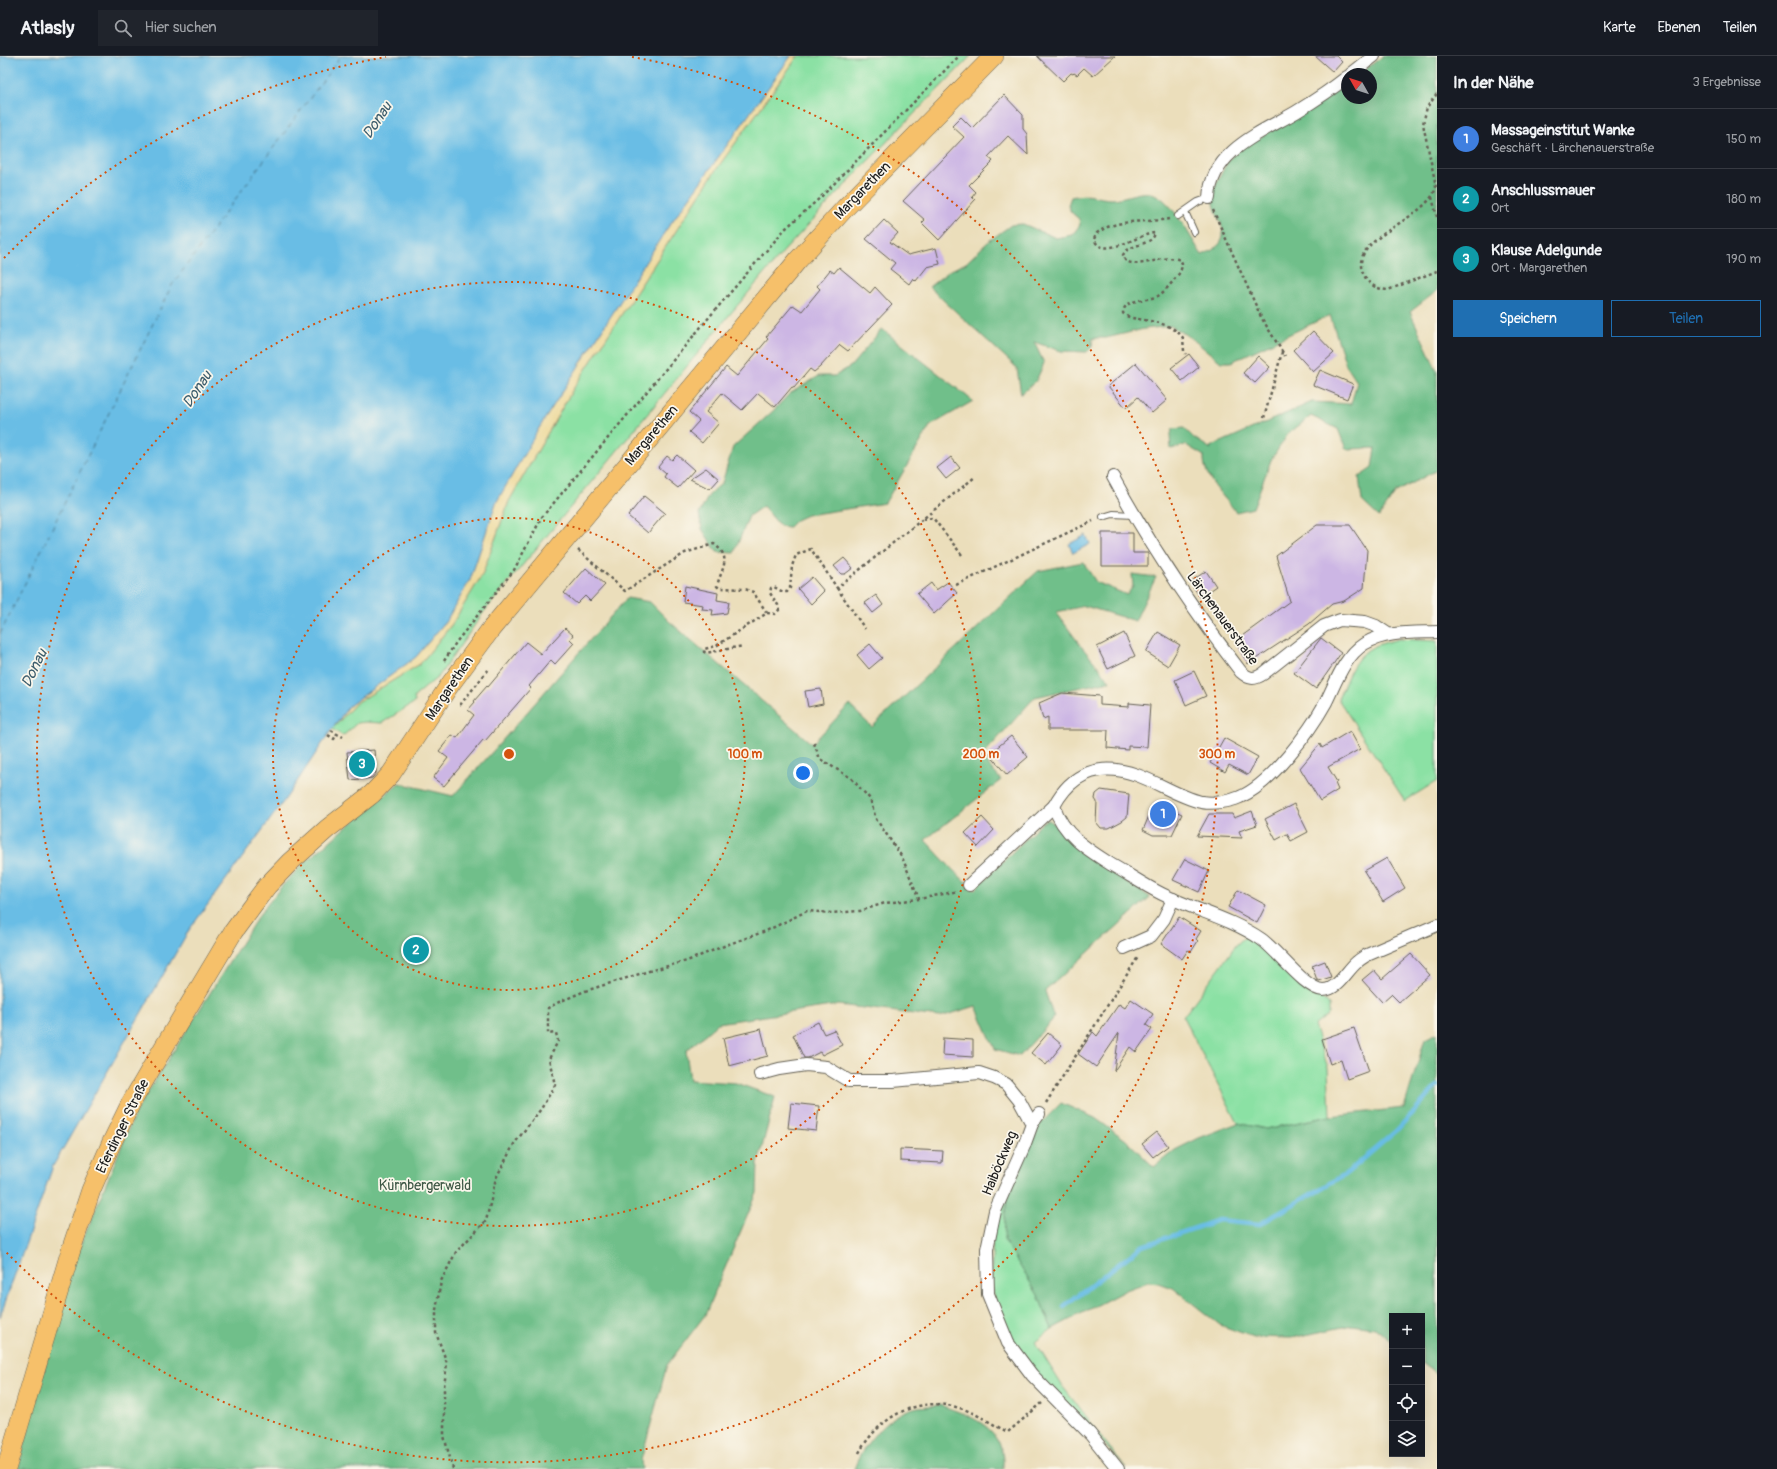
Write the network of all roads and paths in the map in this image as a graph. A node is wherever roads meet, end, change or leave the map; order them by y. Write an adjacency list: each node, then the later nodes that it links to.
1 (959, 56): 32 (path)
2 (994, 56): 41 (main road, Margarethen)
3 (1374, 56): 4 (street)
4 (1359, 68)
5 (1341, 81): 8 (street)
6 (1437, 94): 7 (path)
7 (1432, 197): 11 (path); 13 (path)
8 (1209, 198): 9 (lane); 14 (path)
9 (1185, 212): 10 (lane); 12 (lane)
10 (1178, 216): 15 (path)
11 (1437, 217)
12 (1194, 232)
13 (1437, 271)
14 (1282, 352): 16 (path); 17 (path)
15 (1186, 354)
16 (1286, 356)
17 (1264, 418)
18 (975, 477): 22 (path)
19 (1113, 477): 20 (street, Lärchenauerstraße)
20 (1134, 514): 21 (lane); 30 (street, Lärchenauerstraße)
21 (1103, 517): 25 (path)
22 (923, 519): 24 (path); 26 (path)
23 (574, 546): 27 (path)
24 (962, 555)
25 (956, 585)
26 (837, 588): 27 (path); 28 (path)
27 (767, 613): 31 (path)
28 (865, 629)
29 (1437, 632): 30 (street)
30 (1388, 634): 40 (street)
31 (743, 646)
32 (442, 665)
33 (489, 669): 34 (path)
34 (460, 705)
35 (331, 730): 36 (path)
36 (337, 734): 37 (path); 38 (path)
37 (328, 736)
38 (343, 737)
39 (814, 743): 44 (path)
40 (1054, 806): 42 (street); 43 (street)
41 (327, 829): 53 (main road, Eferdinger Straße)
42 (969, 885): 44 (path)
43 (1172, 898): 45 (street); 46 (street)
44 (919, 899): 54 (path)
45 (1437, 925)
46 (1145, 939): 47 (street); 49 (path)
47 (1124, 948)
48 (760, 1074): 50 (street, Haiböckweg)
49 (1039, 1114): 50 (street)
50 (1032, 1124): 51 (street, Haiböckweg)
51 (1051, 1394): 52 (path); 55 (street, Haiböckweg)
52 (859, 1453)
53 (6, 1469)
54 (453, 1469)
55 (1118, 1469)

